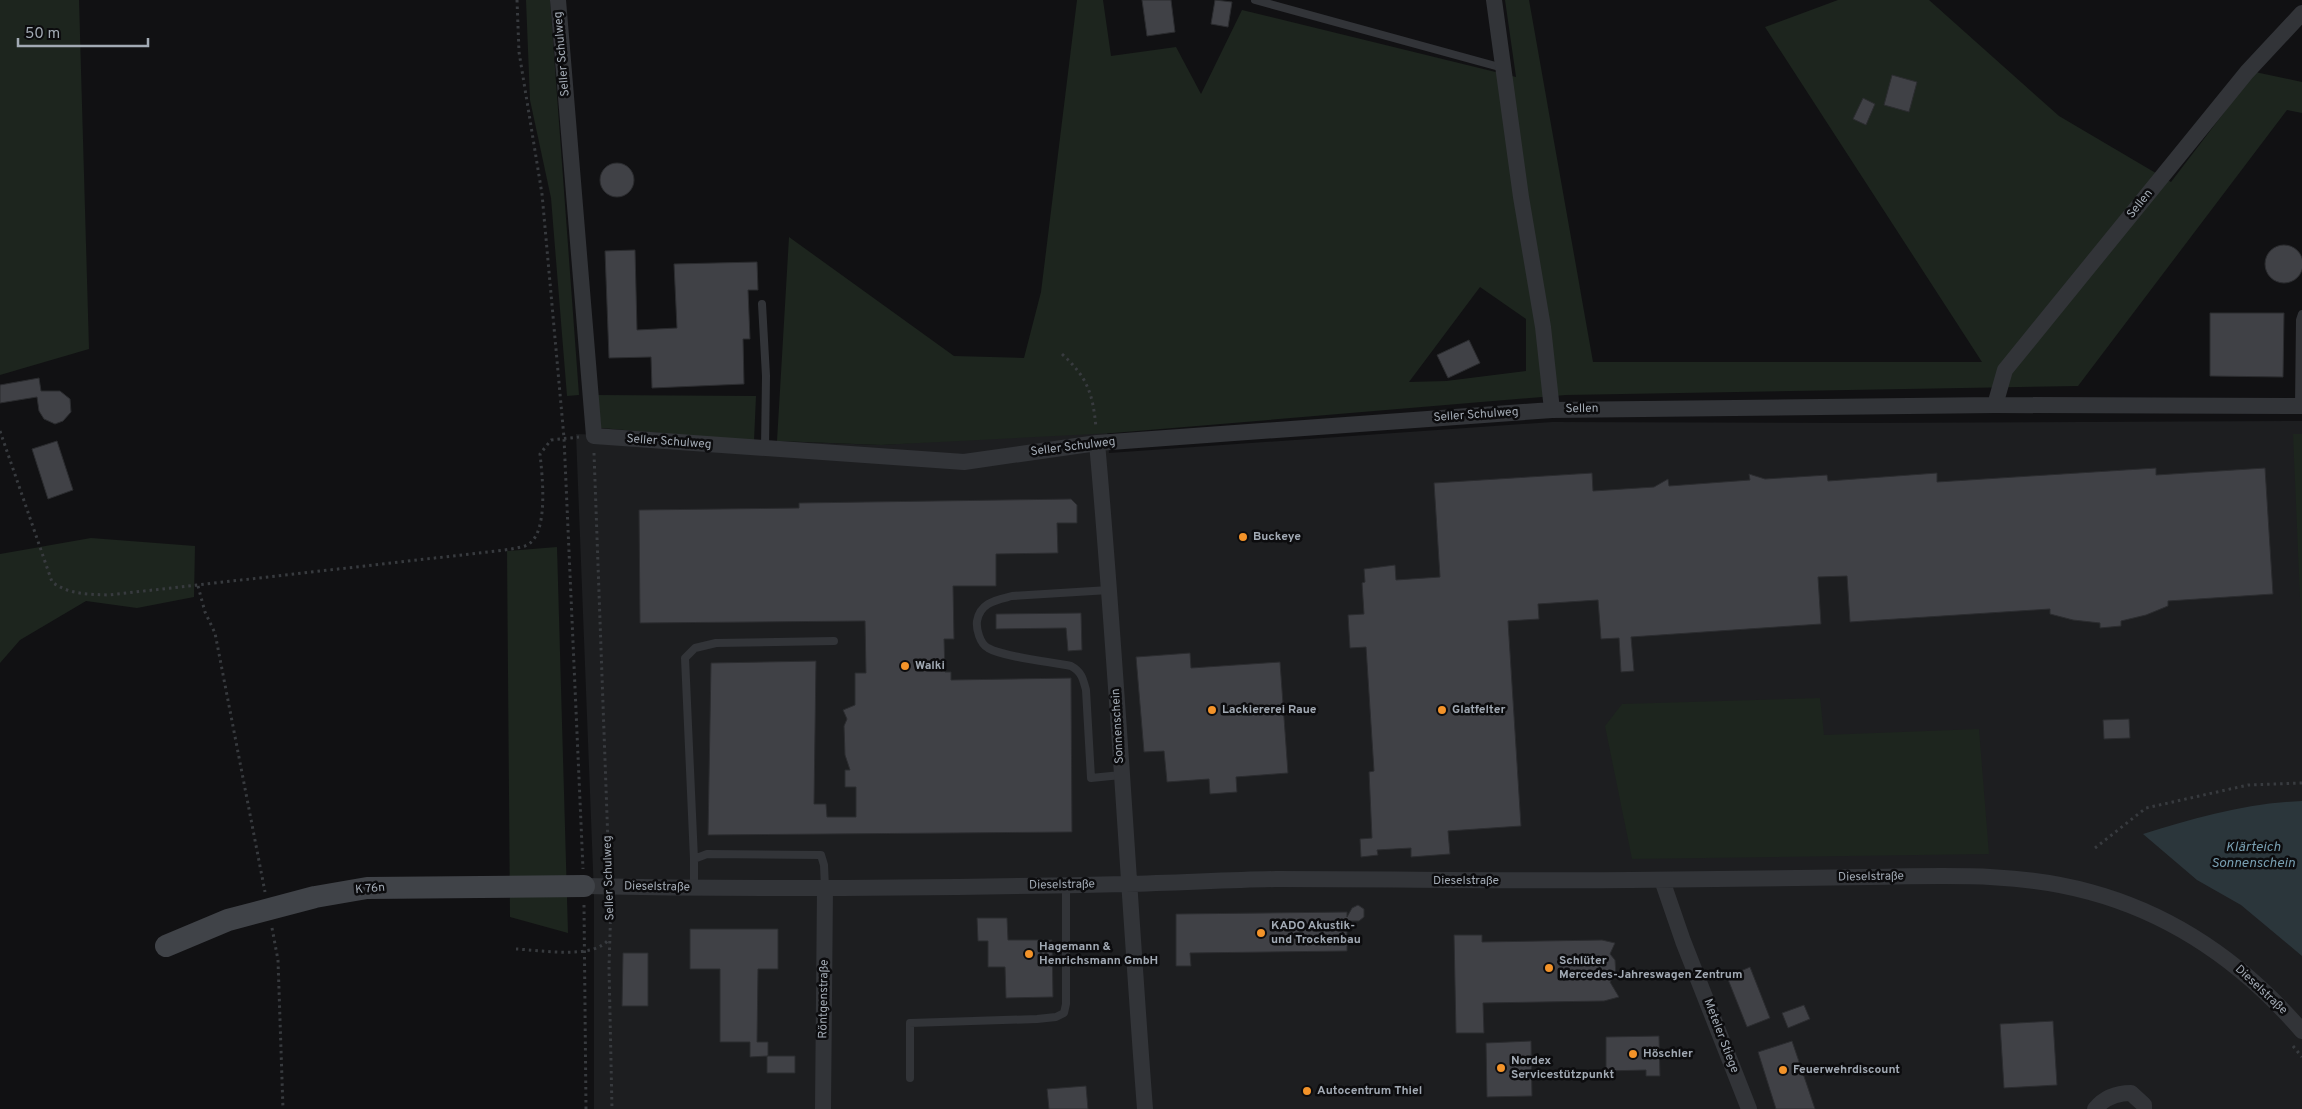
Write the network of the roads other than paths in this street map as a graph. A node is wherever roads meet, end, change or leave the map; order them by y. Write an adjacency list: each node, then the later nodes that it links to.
1 (558, 0): 12 (street, Seller Schulweg)
2 (1256, 0): 5 (lane)
3 (1494, 0): 5 (street, Sellen)
4 (2302, 13): 8 (street, Sellen)
5 (1503, 68): 10 (street, Sellen)
6 (762, 304): 12 (lane)
7 (2302, 314): 9 (lane)
8 (1995, 405): 9 (street, Sellen); 10 (street, Sellen)
9 (2300, 406)
10 (1552, 410): 11 (street, Seller Schulweg)
11 (1097, 443): 12 (street, Seller Schulweg); 13 (street, Sonnenschein)
12 (765, 448)
13 (1109, 590): 15 (street, Sonnenschein); 15 (lane)
14 (834, 641): 16 (lane)
15 (1121, 775): 18 (street, Sonnenschein)
16 (694, 859): 21 (lane); 22 (lane)
17 (1662, 880): 18 (street, Dieselstraße); 24 (street, Dieselstraße); 28 (street, Meteler Stiege)
18 (1128, 884): 19 (street, Dieselstraße); 27 (street, Sonnenschein)
19 (1066, 885): 22 (street, Dieselstraße); 25 (lane)
20 (584, 886): 21 (street, Dieselstraße); 23 (street, K 76n / K 76n)
21 (694, 888): 22 (street, Dieselstraße)
22 (825, 888): 26 (street, Röntgenstraße)
23 (166, 946)
24 (2296, 1036)
25 (910, 1078)
26 (823, 1109)
27 (1145, 1109)
28 (1749, 1109)
29 (2095, 1109): 30 (street)
30 (2144, 1109)

